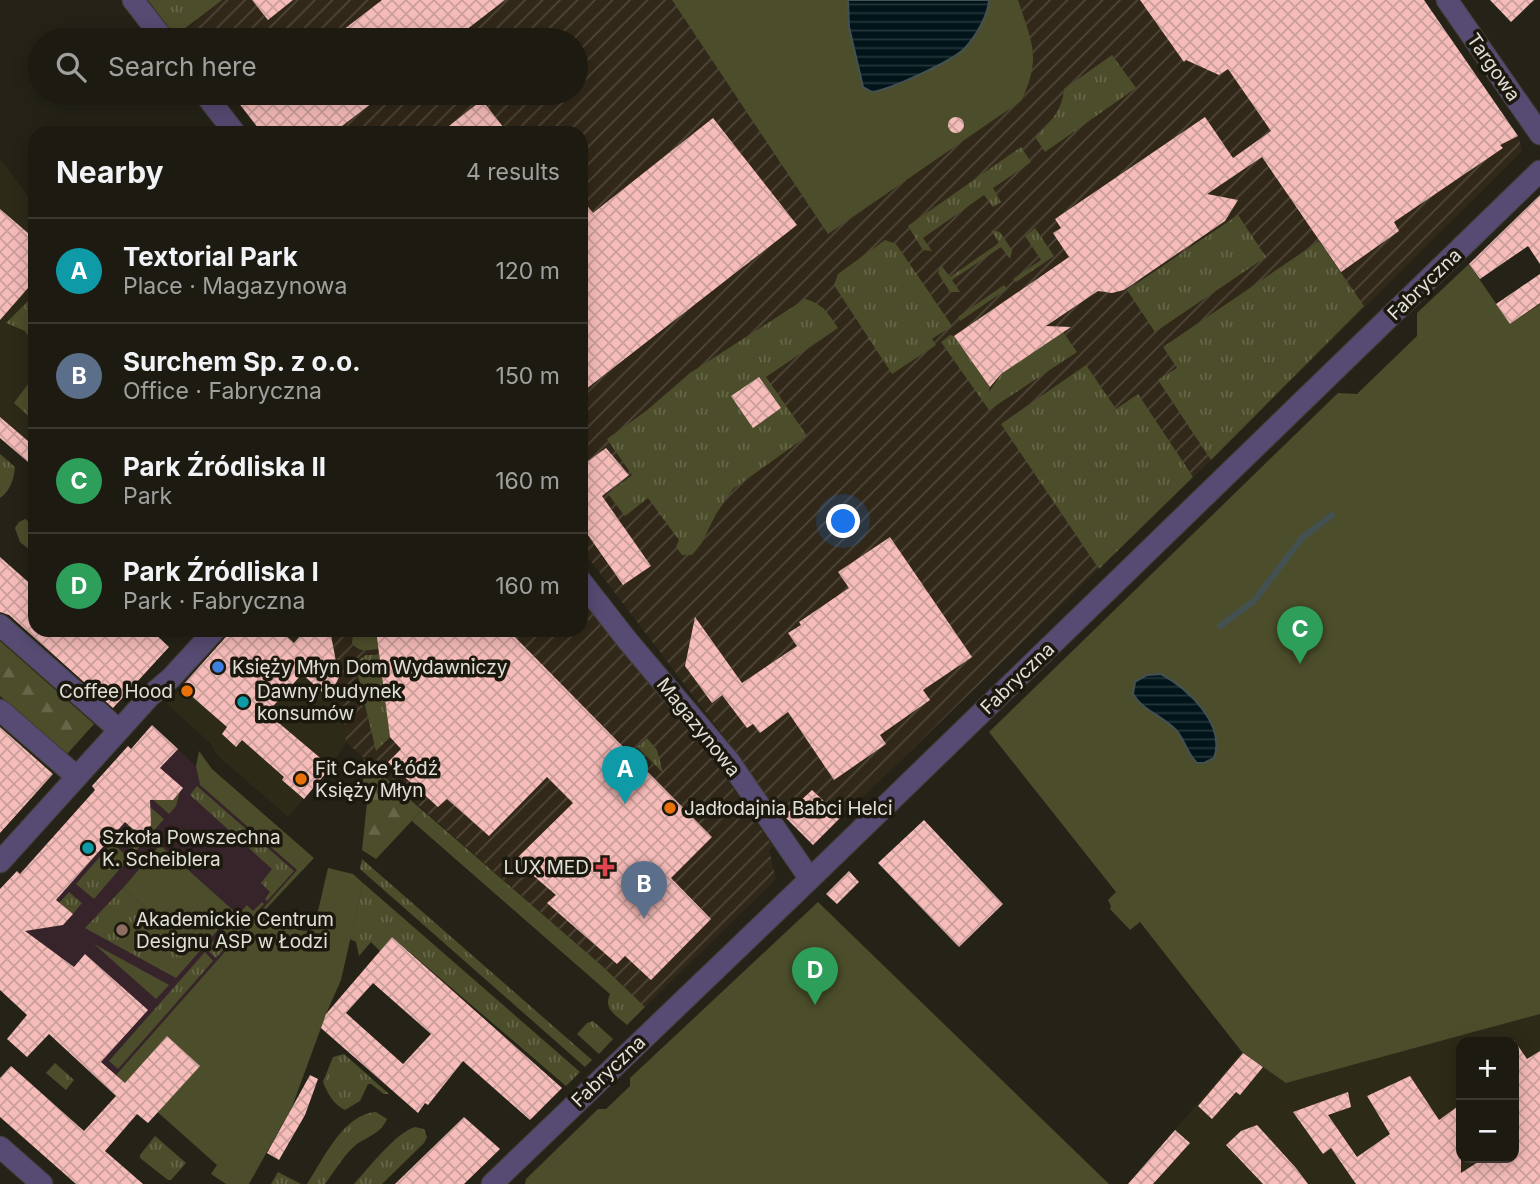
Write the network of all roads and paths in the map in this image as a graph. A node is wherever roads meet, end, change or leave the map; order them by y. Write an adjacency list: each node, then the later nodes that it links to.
1 (133, 0): 3 (street)
2 (1447, 0): 6 (street, Targowa)
3 (155, 28)
4 (213, 105): 5 (street)
5 (230, 126)
6 (1540, 134)
7 (1540, 171): 15 (street, Fabryczna)
8 (588, 590): 15 (street, Magazynowa)
9 (0, 625): 12 (street)
10 (208, 637): 12 (street)
11 (0, 710): 13 (street)
12 (119, 730): 13 (street)
13 (77, 777): 14 (street)
14 (0, 862)
15 (810, 879): 18 (street, Fabryczna)
16 (0, 1146): 17 (street)
17 (42, 1184)
18 (492, 1184)

